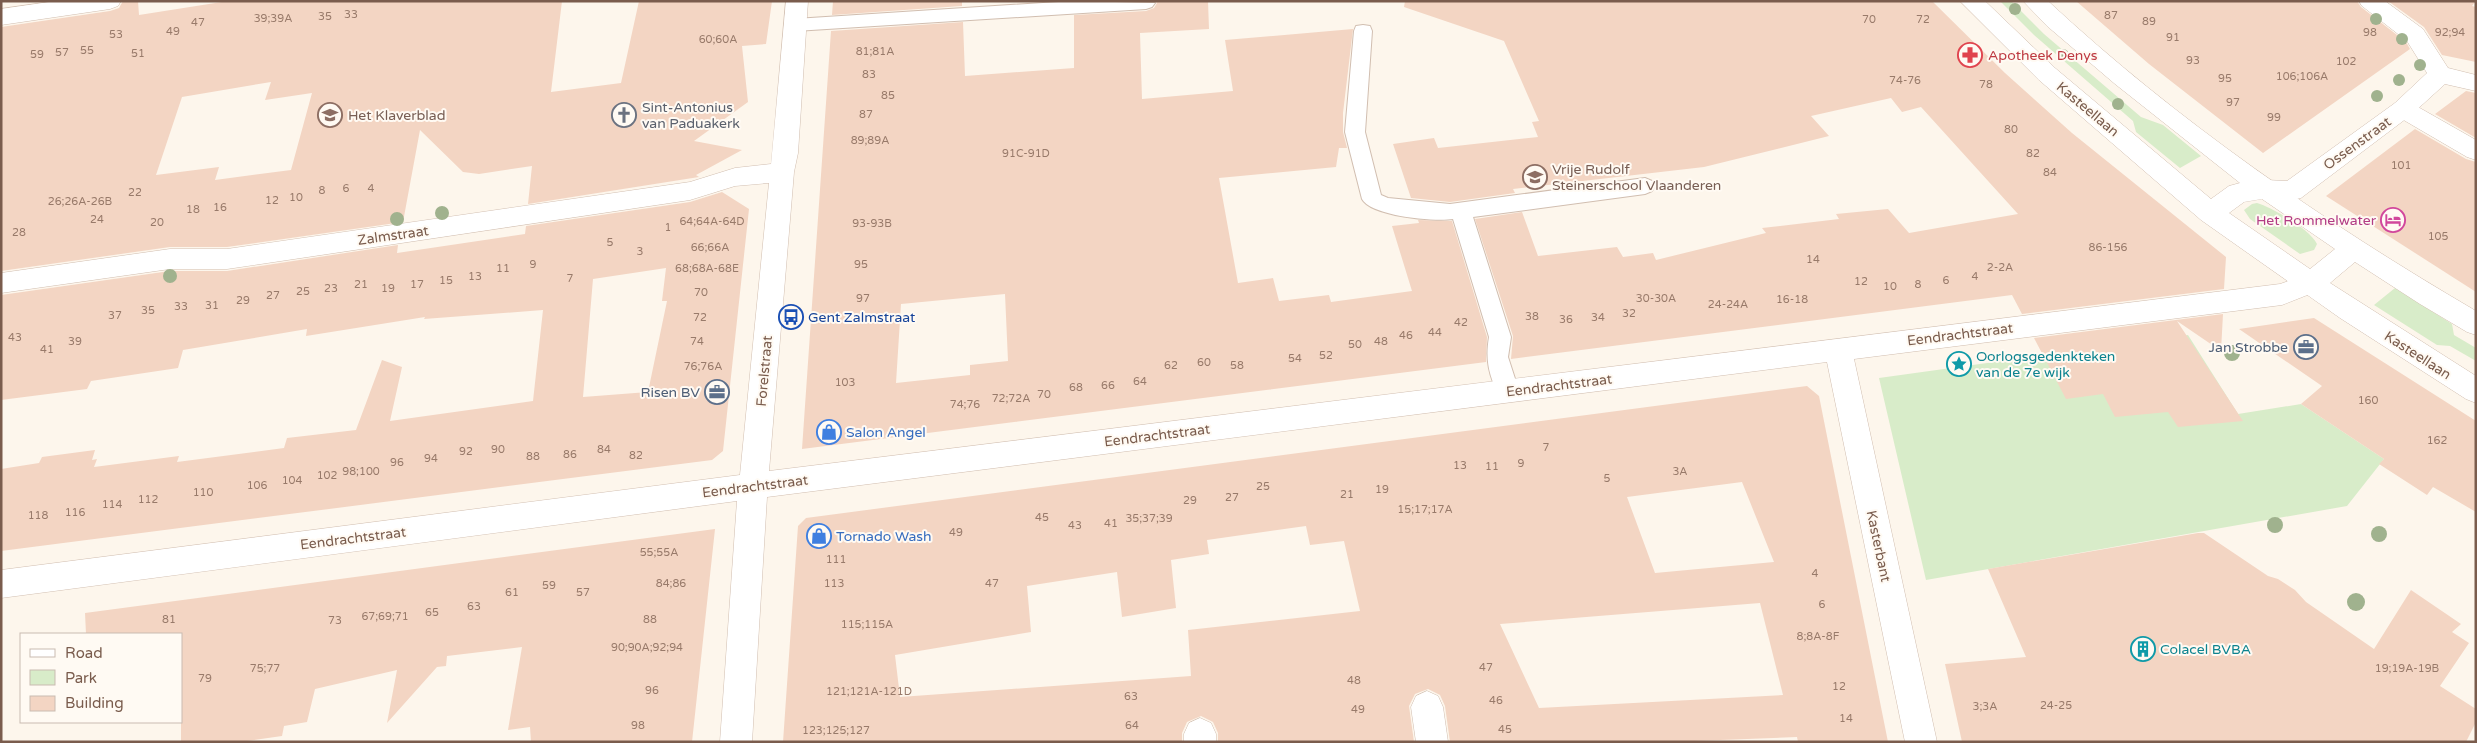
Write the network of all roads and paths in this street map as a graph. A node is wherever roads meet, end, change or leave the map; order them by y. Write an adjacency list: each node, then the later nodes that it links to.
1 (110, 1): 7 (street)
2 (796, 1): 8 (street, Forelstraat)
3 (1971, 1): 18 (street, Kasteellaan)
4 (2034, 1): 16 (street)
5 (2370, 1): 10 (street)
6 (1146, 3): 8 (lane)
7 (1, 17)
8 (795, 25): 14 (street, Forelstraat)
9 (1363, 31): 17 (lane)
10 (2440, 75): 11 (street); 12 (street, Ossenstraat)
11 (2476, 83)
12 (2403, 109): 13 (street); 16 (street, Ossenstraat)
13 (2476, 151)
14 (782, 172): 20 (street, Zalmstraat); 26 (street, Forelstraat)
15 (1645, 186): 17 (lane)
16 (2265, 189): 18 (street); 19 (street)
17 (1461, 210): 25 (lane)
18 (2210, 213): 21 (street, Kasteellaan)
19 (2352, 249): 21 (street); 22 (street)
20 (1, 283)
21 (2311, 283): 23 (street, Eendrachtstraat); 24 (street, Kasteellaan)
22 (2476, 324)
23 (1838, 350): 25 (street, Eendrachtstraat); 31 (street, Kasterbant)
24 (2476, 391)
25 (1508, 392): 26 (street, Eendrachtstraat)
26 (753, 486): 27 (street, Eendrachtstraat); 29 (street, Forelstraat)
27 (1, 584)
28 (1427, 707): 30 (street)
29 (736, 742)
30 (1432, 742)
31 (1920, 742)

